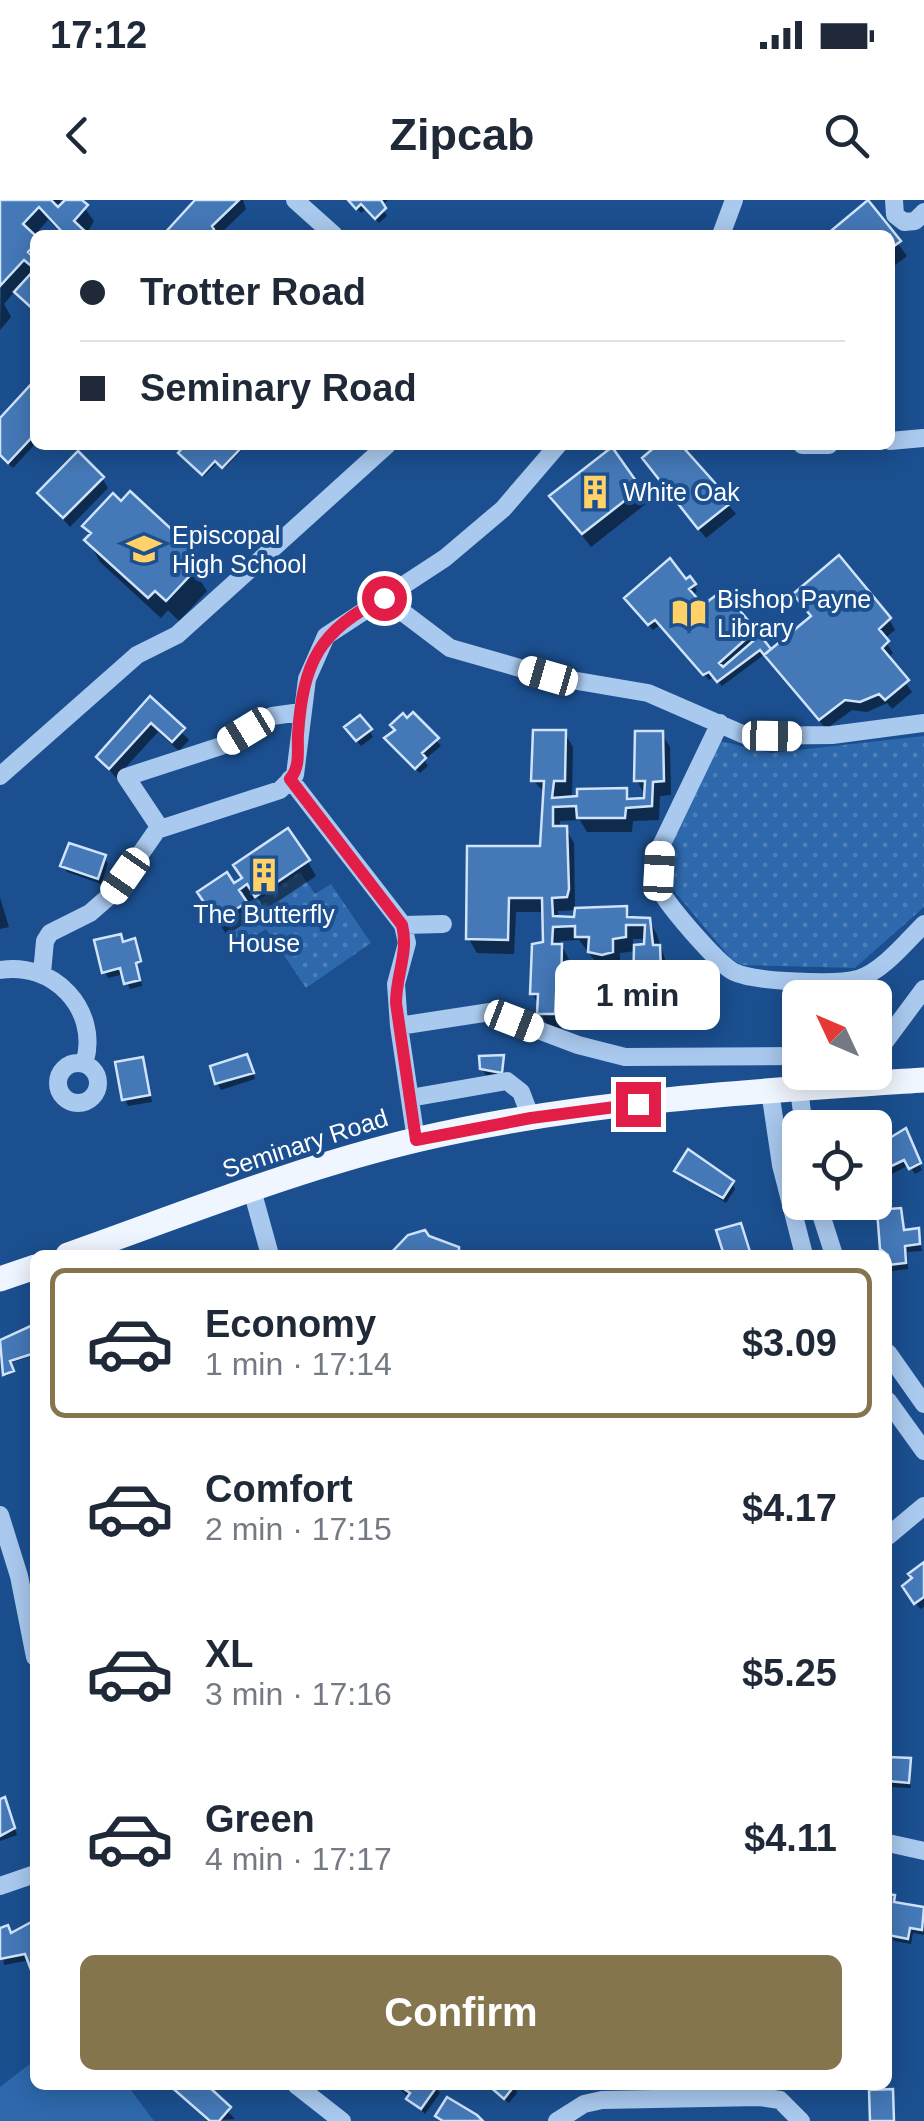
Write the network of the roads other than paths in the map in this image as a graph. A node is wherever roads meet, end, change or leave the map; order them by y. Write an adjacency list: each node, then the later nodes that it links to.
1 (295, 200): 5 (street)
2 (734, 200): 6 (street)
3 (894, 200): 4 (street)
4 (924, 212)
5 (328, 230)
6 (723, 230)
7 (923, 438): 8 (street)
8 (895, 440)
9 (381, 450): 15 (street)
10 (554, 450): 11 (street)
11 (384, 598): 12 (street); 13 (street)
12 (301, 712): 16 (street); 17 (street)
13 (720, 723): 14 (street); 19 (street)
14 (924, 724)
15 (0, 776)
16 (287, 782): 17 (street); 20 (street)
17 (160, 828): 22 (street)
18 (443, 924): 20 (street)
19 (924, 924)
20 (402, 925): 24 (street)
21 (0, 970): 22 (street)
22 (42, 973): 27 (street)
23 (924, 989): 25 (street)
24 (399, 1026): 26 (street); 32 (street)
25 (892, 1032)
26 (782, 1056)
27 (86, 1061)
28 (924, 1080): 29 (main road, Seminary Road)
29 (892, 1082)
30 (782, 1090): 31 (main road, Seminary Road)
31 (770, 1091): 33 (main road, Seminary Road); 39 (street)
32 (410, 1098): 33 (street); 34 (street)
33 (531, 1118): 34 (main road, Seminary Road)
34 (416, 1140): 35 (main road, Seminary Road)
35 (252, 1190): 37 (main road, Seminary Road); 38 (street)
36 (823, 1220): 40 (street)
37 (82, 1250)
38 (269, 1250)
39 (803, 1250)
40 (832, 1250)
41 (30, 1269): 42 (main road)
42 (0, 1279)
43 (892, 1359): 44 (street)
44 (924, 1404)
45 (892, 1407): 46 (street)
46 (924, 1451)
47 (924, 1506): 49 (street)
48 (0, 1514): 50 (street)
49 (892, 1533)
50 (30, 1630)
51 (892, 1844): 52 (street)
52 (924, 1851)
53 (30, 1876): 54 (street)
54 (0, 1886)
55 (302, 2090): 56 (street)
56 (342, 2121)
57 (557, 2121): 58 (street)
58 (801, 2121)

